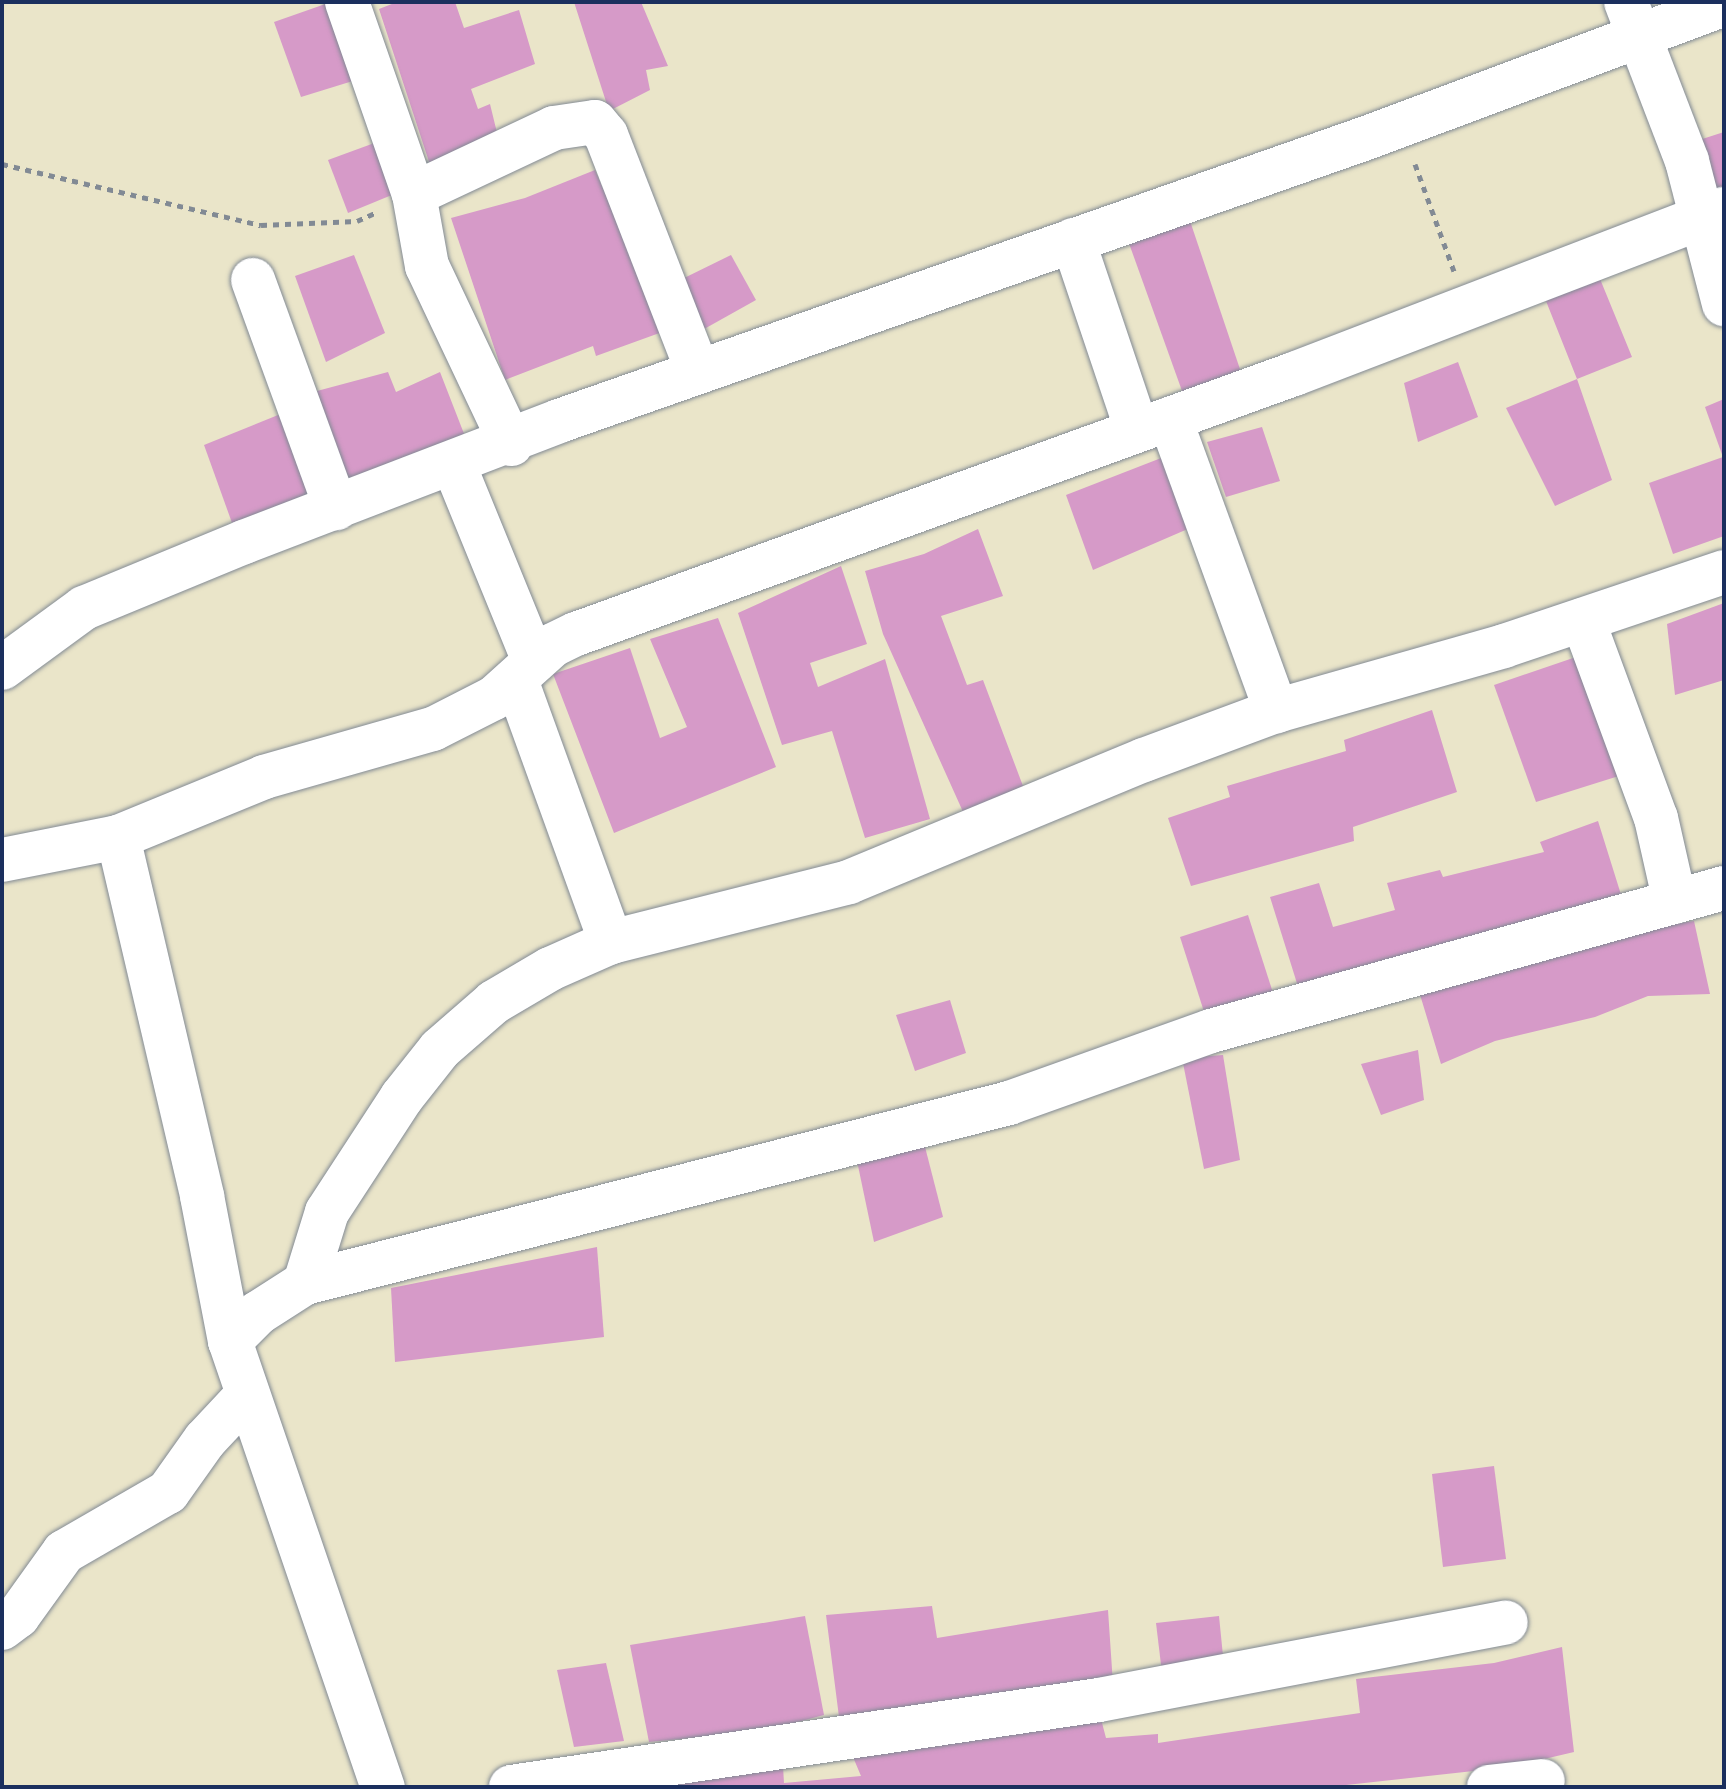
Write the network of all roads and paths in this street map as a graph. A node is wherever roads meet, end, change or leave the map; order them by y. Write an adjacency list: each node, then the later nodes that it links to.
1 (347, 2): 6 (street)
2 (1724, 4): 3 (street)
3 (1633, 18): 4 (street); 7 (street)
4 (1401, 125): 8 (street); 11 (path)
5 (2, 164): 6 (path)
6 (414, 194): 12 (street); 14 (street)
7 (1714, 213): 10 (street); 11 (street)
8 (1073, 240): 12 (street); 13 (street)
9 (253, 280): 16 (street)
10 (1724, 304)
11 (1467, 306): 13 (street)
12 (698, 372): 14 (street)
13 (1153, 425): 20 (street); 21 (street)
14 (511, 444): 15 (street)
15 (454, 465): 16 (street); 20 (street)
16 (336, 508): 19 (street)
17 (1724, 572): 18 (street)
18 (1583, 620): 21 (street); 25 (street)
19 (2, 668)
20 (525, 671): 22 (street); 26 (street)
21 (1276, 711): 26 (street)
22 (118, 837): 23 (street); 28 (street)
23 (2, 860)
24 (1724, 888): 25 (street)
25 (1675, 902): 27 (street)
26 (611, 942): 27 (street)
27 (305, 1283): 28 (street)
28 (230, 1341): 29 (street)
29 (247, 1395): 31 (street); 33 (street)
30 (1506, 1622): 34 (street)
31 (2, 1628)
32 (1543, 1781): 35 (street)
33 (383, 1787)
34 (511, 1787)
35 (1489, 1787)

